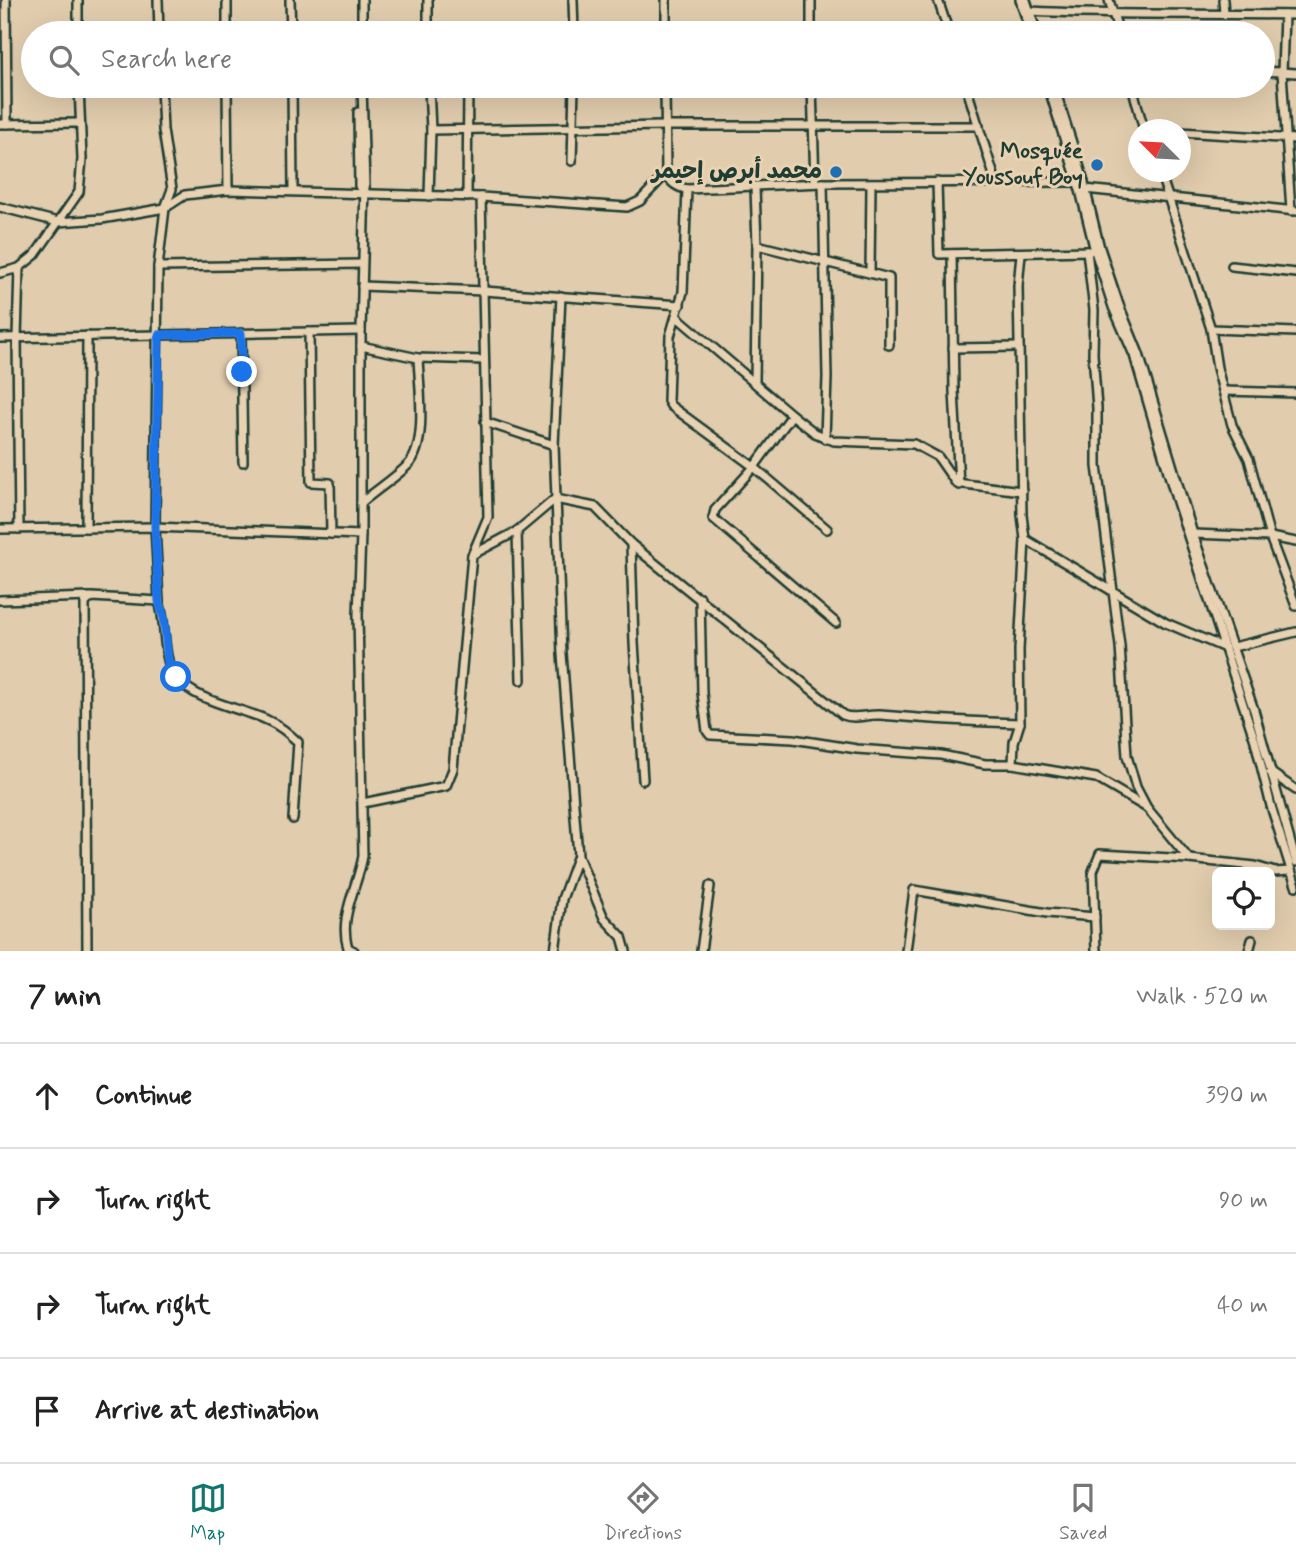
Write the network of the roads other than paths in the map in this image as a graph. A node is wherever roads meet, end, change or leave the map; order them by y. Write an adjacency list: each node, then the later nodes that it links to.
1 (6, 0): 53 (street)
2 (78, 0): 21 (street)
3 (158, 0): 22 (street)
4 (227, 0): 23 (street)
5 (290, 0): 24 (street)
6 (359, 0): 25 (street)
7 (428, 0): 26 (street)
8 (573, 0): 27 (street)
9 (666, 0): 28 (street)
10 (811, 0): 29 (street)
11 (938, 0): 30 (street)
12 (1020, 0): 31 (street)
13 (1026, 0): 16 (street)
14 (1110, 0): 18 (street)
15 (1223, 0): 17 (street)
16 (1030, 11): 18 (street); 32 (street)
17 (1224, 13): 18 (street); 19 (street)
18 (1114, 14): 33 (street)
19 (1284, 15): 20 (street); 35 (street)
20 (1296, 16)
21 (78, 21)
22 (159, 21)
23 (227, 21)
24 (291, 21)
25 (359, 21)
26 (428, 21)
27 (574, 21)
28 (666, 21)
29 (811, 21)
30 (945, 21)
31 (1027, 21)
32 (1033, 21)
33 (1116, 21)
34 (1275, 72): 35 (street)
35 (1282, 72): 36 (street); 61 (street)
36 (1296, 73)
37 (79, 98): 52 (street)
38 (161, 98): 81 (street)
39 (227, 98): 73 (street)
40 (292, 98): 74 (street)
41 (361, 98): 75 (street)
42 (430, 98): 59 (street)
43 (468, 98): 58 (street)
44 (574, 98): 56 (street)
45 (665, 98): 54 (street)
46 (812, 98): 57 (street)
47 (970, 98): 55 (street)
48 (1052, 98): 70 (street)
49 (1057, 98): 70 (street)
50 (1135, 98): 51 (street)
51 (1141, 119)
52 (79, 123): 53 (street); 83 (street)
53 (3, 124)
54 (665, 126): 56 (street); 57 (street); 64 (street)
55 (979, 126): 57 (street); 66 (street)
56 (574, 127): 58 (street); 63 (street)
57 (813, 127): 68 (street)
58 (468, 129): 59 (street); 77 (street)
59 (431, 130): 76 (street)
60 (1191, 133): 61 (street)
61 (1287, 139): 62 (street); 82 (street)
62 (1296, 139)
63 (572, 161)
64 (666, 174): 72 (street); 78 (street)
65 (937, 182): 66 (street); 69 (street); 86 (street)
66 (996, 182): 70 (street)
67 (1164, 182): 79 (street)
68 (819, 183): 69 (street); 71 (street); 88 (street)
69 (871, 184): 94 (street)
70 (1082, 184): 79 (street); 85 (street); 136 (street)
71 (755, 187): 72 (street); 84 (street)
72 (687, 189): 99 (street)
73 (228, 190): 74 (street); 81 (street)
74 (293, 190): 75 (street)
75 (363, 194): 76 (street); 89 (street)
76 (429, 196): 77 (street)
77 (467, 197): 78 (street)
78 (481, 197): 97 (street)
79 (1169, 197): 82 (street); 101 (street)
80 (0, 207): 83 (street)
81 (166, 208): 83 (street); 91 (street)
82 (1293, 211)
83 (58, 222): 92 (street)
84 (757, 245): 88 (street); 116 (street)
85 (1091, 251): 87 (street); 143 (street); 151 (street)
86 (952, 254): 87 (street); 113 (street)
87 (1021, 254): 112 (street)
88 (823, 261): 94 (street); 121 (street)
89 (362, 264): 91 (street); 96 (street)
90 (1232, 265): 95 (street)
91 (158, 267): 106 (street)
92 (19, 268): 93 (street); 109 (street)
93 (0, 273)
94 (870, 273): 110 (street)
95 (1296, 273)
96 (362, 286): 97 (street); 102 (street)
97 (484, 291): 98 (street); 115 (street)
98 (561, 296): 99 (street); 122 (street)
99 (680, 305): 100 (street)
100 (676, 316): 116 (street); 124 (street)
101 (1211, 330): 104 (street); 117 (street)
102 (361, 331): 103 (street); 111 (street)
103 (309, 332): 105 (street); 135 (street)
104 (1296, 332)
105 (241, 333): 106 (street); 123 (street)
106 (159, 335): 107 (street); 129 (street)
107 (87, 336): 109 (street); 131 (street)
108 (0, 338): 109 (street)
109 (17, 338): 130 (street)
110 (889, 345)
111 (361, 346): 114 (street); 128 (street)
112 (1019, 347): 113 (street); 126 (street)
113 (953, 348): 125 (street)
114 (418, 358): 115 (street); 128 (street)
115 (484, 360): 120 (street)
116 (755, 382): 119 (street)
117 (1224, 391): 118 (street); 138 (street)
118 (1296, 393)
119 (792, 415): 121 (street); 124 (street)
120 (485, 422): 122 (street); 142 (street)
121 (825, 439): 125 (street)
122 (554, 444): 127 (street)
123 (243, 462)
124 (754, 467): 133 (street); 149 (street)
125 (959, 485): 126 (street)
126 (1023, 491): 139 (street)
127 (555, 499): 134 (street); 141 (street); 161 (street)
128 (361, 503): 137 (street)
129 (155, 527): 131 (street); 135 (street); 147 (street)
130 (19, 528): 131 (street); 132 (street)
131 (86, 528)
132 (0, 529)
133 (827, 529)
134 (517, 531): 142 (street); 152 (street)
135 (331, 534): 137 (street)
136 (1193, 534): 138 (street); 151 (street)
137 (361, 536): 158 (street)
138 (1270, 537): 140 (street); 148 (street)
139 (1025, 539): 143 (street); 153 (street)
140 (1296, 542)
141 (631, 544): 145 (street); 156 (street)
142 (472, 555): 158 (street)
143 (1113, 592): 151 (street); 159 (street)
144 (92, 597): 146 (street); 147 (street); 168 (street)
145 (699, 597): 153 (street); 154 (street)
146 (0, 600)
147 (159, 601): 160 (street)
148 (1296, 606)
149 (836, 623)
150 (1296, 632): 151 (street)
151 (1229, 648): 155 (street); 164 (street)
152 (521, 680)
153 (1020, 723): 154 (street)
154 (1013, 764): 159 (street)
155 (1270, 772): 157 (street); 163 (street)
156 (643, 780)
157 (1296, 790)
158 (363, 803): 169 (street)
159 (1147, 808): 162 (street)
160 (293, 819)
161 (578, 855): 170 (street); 171 (street)
162 (1189, 859): 164 (street); 166 (street)
163 (1296, 862)
164 (1294, 879)
165 (710, 886): 172 (street)
166 (1095, 917): 173 (street); 174 (street)
167 (1252, 940): 175 (street)
168 (87, 951)
169 (354, 951)
170 (555, 951)
171 (626, 951)
172 (701, 951)
173 (905, 951)
174 (1096, 951)
175 (1250, 951)

